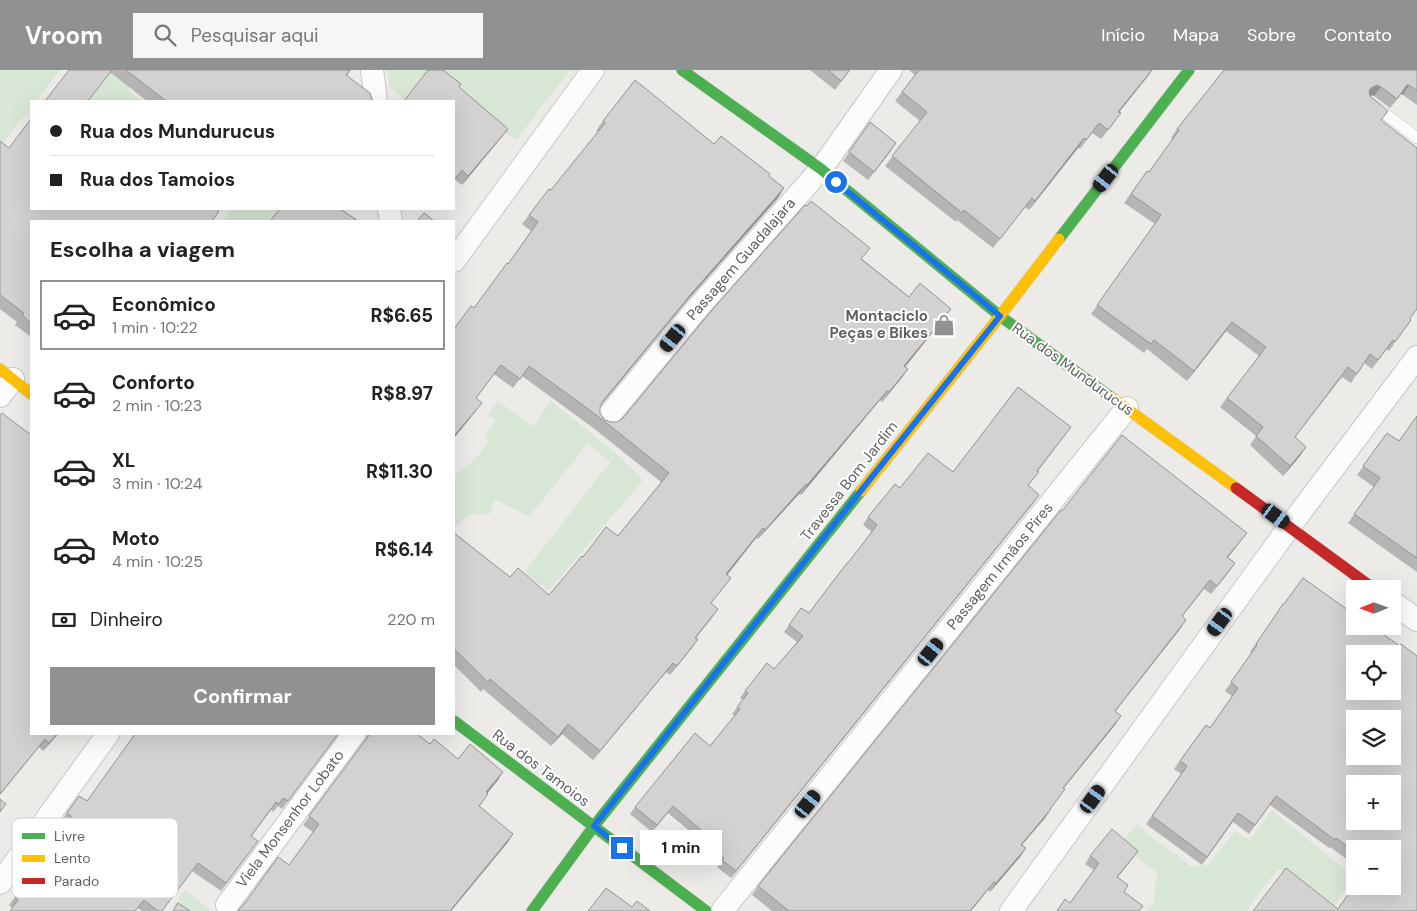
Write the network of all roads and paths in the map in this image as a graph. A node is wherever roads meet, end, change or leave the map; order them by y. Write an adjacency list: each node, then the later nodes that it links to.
1 (372, 70): 6 (street)
2 (593, 70): 10 (street)
3 (682, 70): 9 (street, Rua dos Mundurucus)
4 (892, 70): 9 (street, Passagem Guadalajara)
5 (1189, 70): 11 (street, Travessa Bom Jardim)
6 (376, 100)
7 (1370, 102): 8 (lane)
8 (1417, 138)
9 (821, 169): 11 (street, Rua dos Mundurucus); 16 (street, Passagem Guadalajara)
10 (455, 260)
11 (1000, 316): 15 (street, Rua dos Mundurucus); 25 (street, Travessa Bom Jardim)
12 (1417, 357): 17 (street)
13 (4, 381): 14 (street)
14 (30, 394)
15 (1128, 408): 17 (street, Rua dos Mundurucus); 31 (street, Passagem Irmãos Pires)
16 (606, 419)
17 (1290, 526): 18 (street, Rua dos Mundurucus); 32 (street)
18 (1362, 580)
19 (1401, 608): 20 (street)
20 (1417, 620)
21 (455, 722): 25 (street, Rua dos Tamoios)
22 (107, 735): 24 (street)
23 (353, 735): 28 (street, Viela Monsenhor Lobato)
24 (47, 818)
25 (594, 826): 29 (street, Travessa Bom Jardim); 30 (street, Rua dos Tamoios)
26 (12, 866): 27 (street)
27 (0, 883)
28 (227, 905)
29 (532, 911)
30 (706, 911)
31 (722, 911)
32 (1011, 911)

